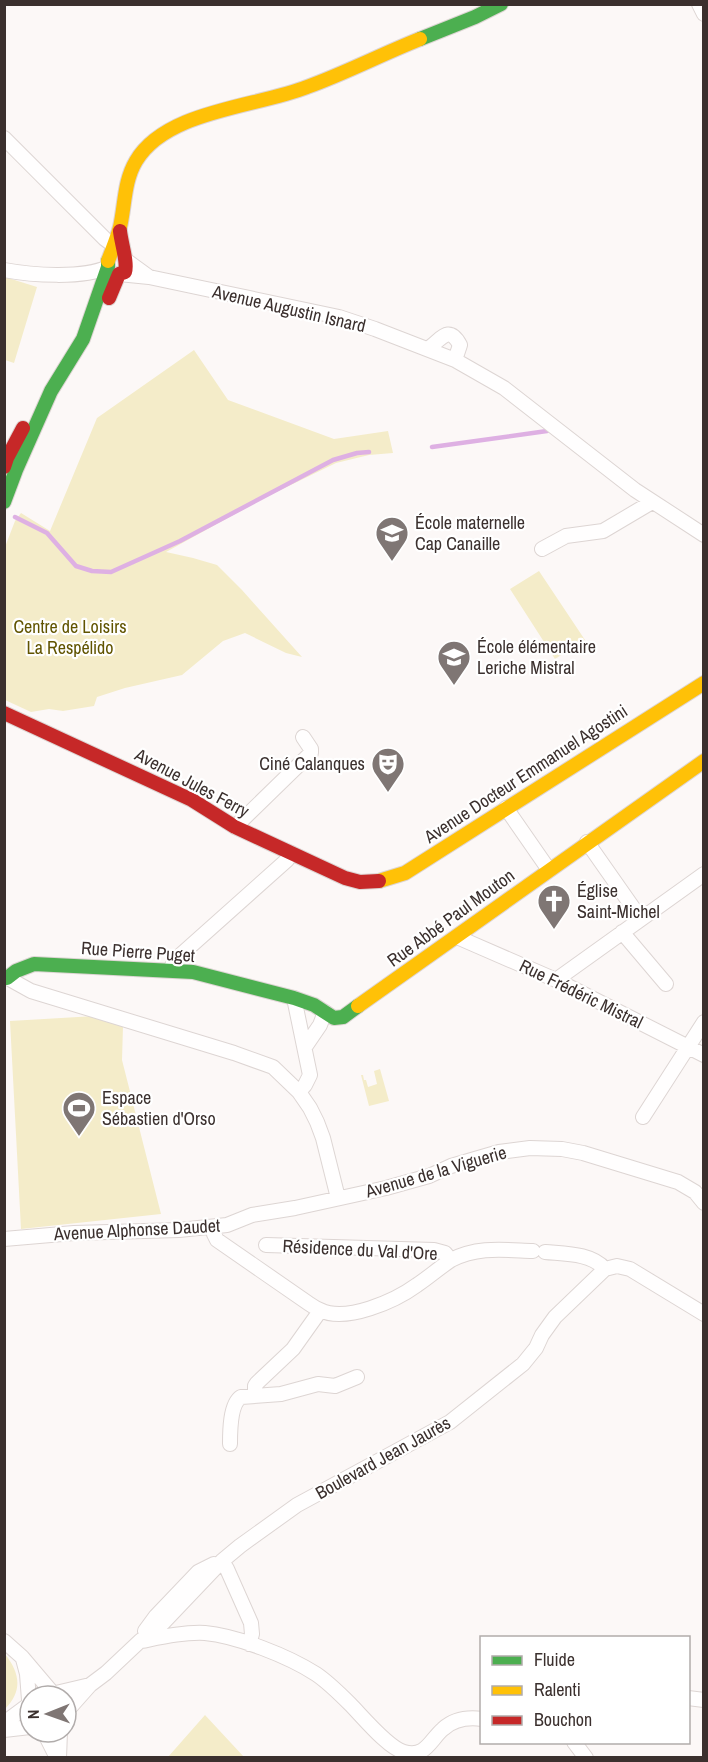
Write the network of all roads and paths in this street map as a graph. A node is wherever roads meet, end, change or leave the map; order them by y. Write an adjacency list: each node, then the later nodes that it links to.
1 (501, 4): 5 (street)
2 (699, 4): 3 (street)
3 (704, 14)
4 (4, 138): 5 (street, Avenue Augustin Isnard)
5 (122, 252): 6 (street); 6 (street); 8 (street, Avenue Augustin Isnard)
6 (112, 267): 7 (street, Avenue Augustin Isnard); 8 (street, Avenue Augustin Isnard); 11 (street)
7 (4, 270)
8 (149, 277): 9 (street, Avenue Augustin Isnard)
9 (427, 349): 10 (street, Avenue Augustin Isnard); 10 (street)
10 (455, 360): 13 (street, Avenue Augustin Isnard)
11 (9, 461): 12 (street)
12 (4, 502)
13 (652, 502): 14 (street, Avenue Augustin Isnard); 15 (street)
14 (704, 535)
15 (542, 549)
16 (704, 683): 20 (street, Avenue Docteur Emmanuel Agostini)
17 (4, 713): 21 (street, Avenue Jules Ferry)
18 (303, 737): 21 (street)
19 (704, 761): 22 (street, Rue Abbé Paul Mouton)
20 (506, 808): 24 (street); 26 (street, Avenue Docteur Emmanuel Agostini)
21 (235, 827): 23 (street, Avenue Jules Ferry)
22 (587, 842): 24 (street, Rue Abbé Paul Mouton); 27 (street)
23 (291, 853): 26 (street, Avenue Jules Ferry); 30 (street)
24 (549, 870): 29 (street, Rue Abbé Paul Mouton)
25 (704, 874): 27 (street)
26 (364, 883)
27 (641, 919): 28 (street)
28 (622, 932): 32 (street); 33 (street)
29 (457, 937): 32 (street, Rue Frédéric Mistral); 35 (street, Rue Abbé Paul Mouton)
30 (170, 970): 31 (street, Rue Pierre Puget); 34 (street, Rue Pierre Puget)
31 (6, 977): 40 (street)
32 (556, 980): 38 (street, Rue Frédéric Mistral)
33 (666, 984)
34 (294, 998): 35 (street, Rue Pierre Puget); 37 (street)
35 (329, 1015): 37 (street)
36 (704, 1022): 38 (street)
37 (305, 1047): 40 (street)
38 (688, 1047): 39 (street, Rue Frédéric Mistral); 41 (street)
39 (704, 1055)
40 (299, 1092): 42 (street)
41 (643, 1117)
42 (338, 1198): 43 (street, Avenue de la Viguerie); 44 (street, Avenue Alphonse Daudet)
43 (704, 1203)
44 (213, 1227): 45 (street, Avenue Alphonse Daudet); 49 (street, Résidence du Val d'Ore)
45 (4, 1239)
46 (266, 1245): 47 (street, Résidence du Val d'Ore)
47 (451, 1260): 48 (street, Résidence du Val d'Ore); 49 (street, Résidence du Val d'Ore)
48 (605, 1269): 50 (street); 54 (street, Boulevard Jean Jaurès)
49 (320, 1311): 52 (street)
50 (704, 1314)
51 (357, 1377): 52 (street)
52 (255, 1395): 53 (street)
53 (230, 1444)
54 (222, 1561): 56 (street, Boulevard Jean Jaurès); 57 (street)
55 (4, 1641): 58 (street)
56 (140, 1641): 57 (street); 61 (street, Boulevard Jean Jaurès)
57 (249, 1644): 69 (street)
58 (22, 1657): 59 (street); 60 (street)
59 (28, 1684)
60 (47, 1684)
61 (90, 1685): 62 (street); 63 (street, Boulevard Jean Jaurès)
62 (78, 1688)
63 (78, 1698)
64 (18, 1710): 66 (street)
65 (480, 1719): 69 (street)
66 (4, 1723)
67 (50, 1744): 70 (street)
68 (575, 1744): 71 (street)
69 (423, 1754)
70 (58, 1758)
71 (586, 1758)

